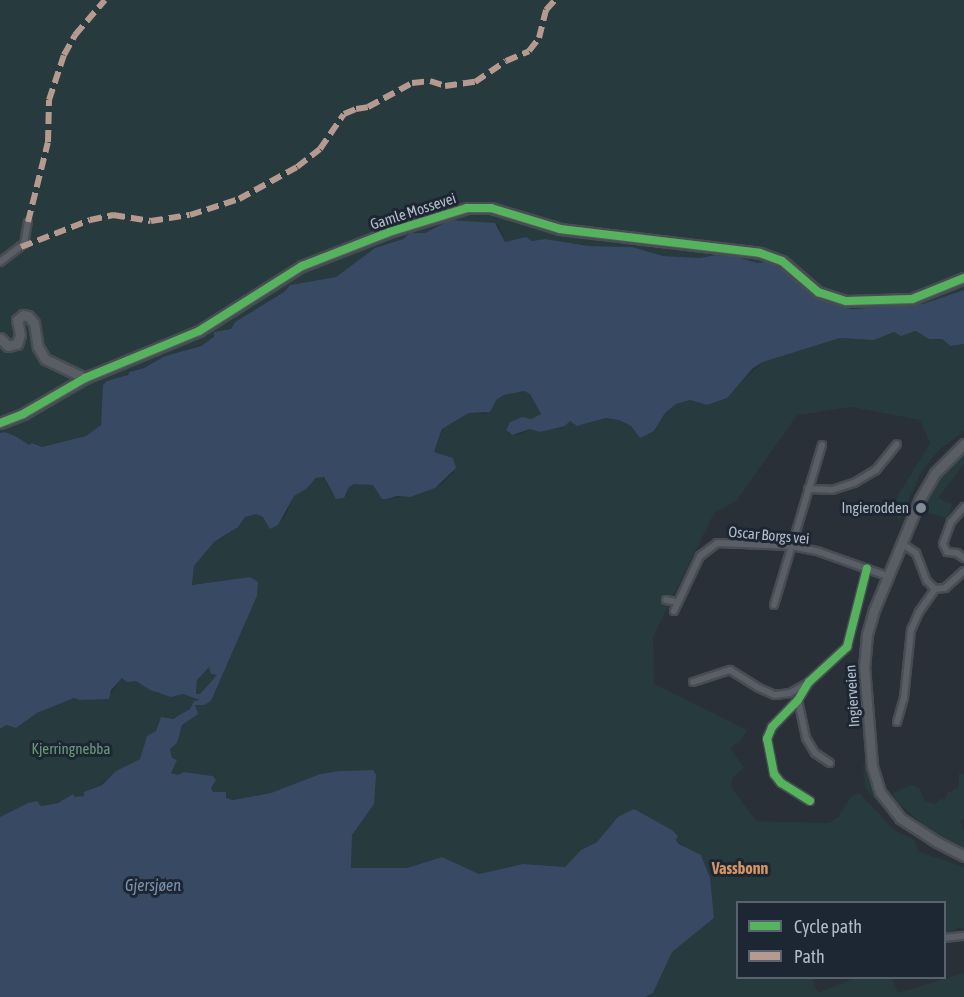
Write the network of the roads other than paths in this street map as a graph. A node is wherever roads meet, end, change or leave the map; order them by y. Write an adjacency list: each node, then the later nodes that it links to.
1 (28, 222): 2 (street)
2 (0, 262)
3 (964, 278): 5 (main road, Gamle Mossevei)
4 (0, 338): 5 (main road)
5 (85, 378): 6 (main road, Gamle Mossevei)
6 (0, 423)
7 (897, 444): 10 (street)
8 (964, 444): 12 (main road, Ingierveien)
9 (822, 446): 10 (street)
10 (808, 489): 13 (street)
11 (964, 507): 14 (street)
12 (901, 543): 17 (main road, Ingierveien); 18 (street)
13 (791, 546): 15 (street, Oscar Borgs vei); 20 (street, Oscar Borgs vei); 21 (street)
14 (964, 558)
15 (867, 568): 17 (street, Oscar Borgs vei); 24 (street)
16 (964, 571): 18 (street)
17 (887, 576): 29 (main road, Ingierveien)
18 (935, 589): 26 (street)
19 (666, 600): 20 (street)
20 (676, 602): 22 (street, Oscar Borgs vei)
21 (774, 605)
22 (674, 611)
23 (693, 682): 24 (street)
24 (809, 682): 25 (street)
25 (798, 700): 27 (street); 28 (street)
26 (897, 722)
27 (830, 763)
28 (810, 801)
29 (964, 856)
30 (964, 936): 31 (street)
31 (946, 938)

